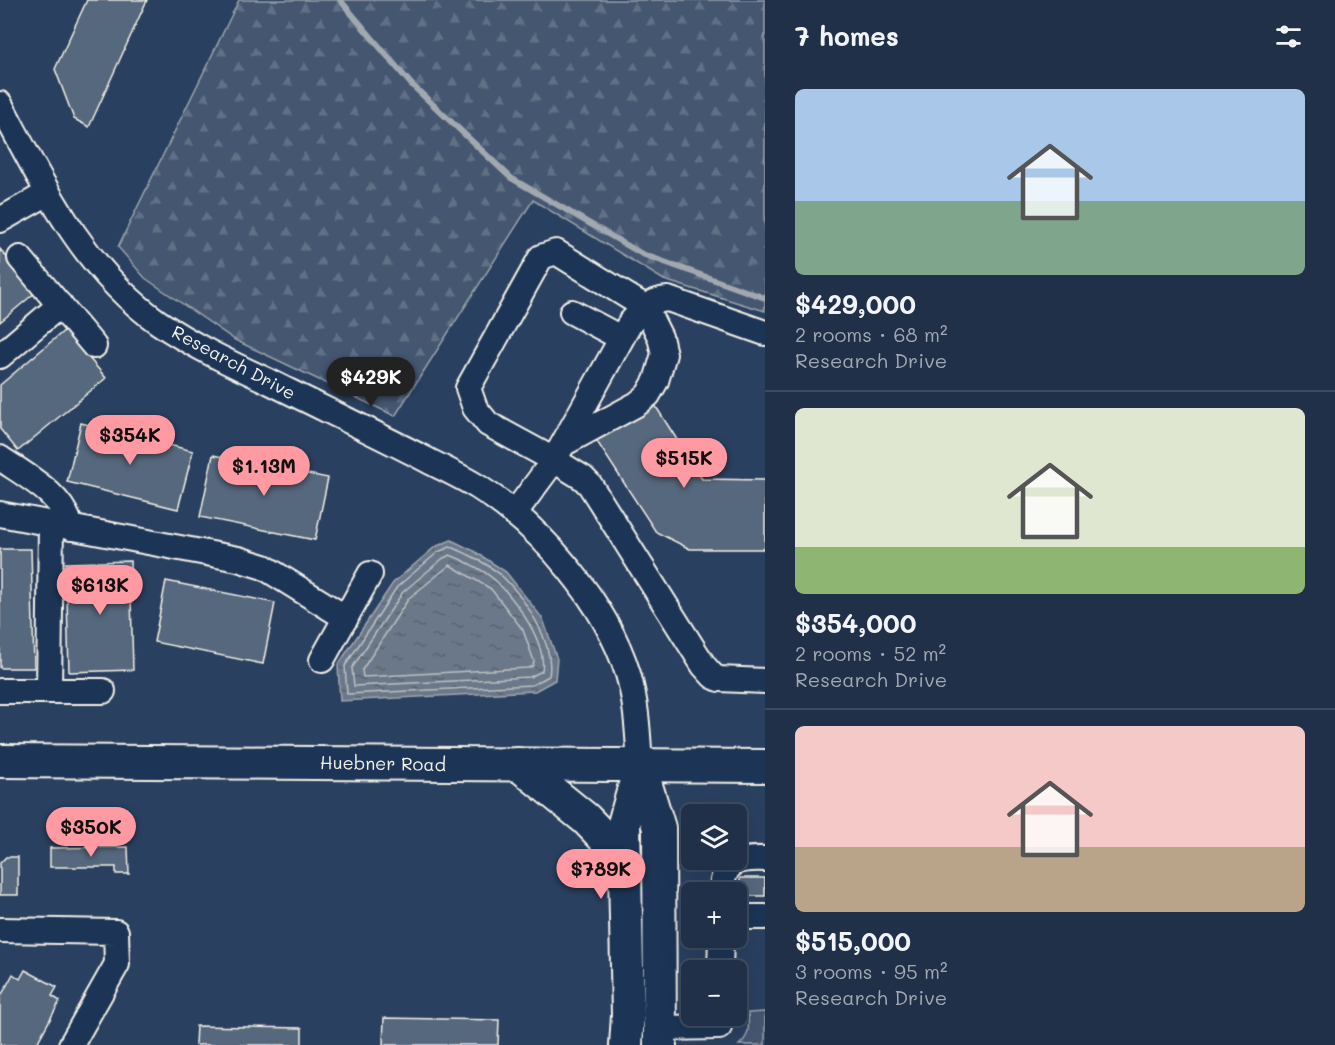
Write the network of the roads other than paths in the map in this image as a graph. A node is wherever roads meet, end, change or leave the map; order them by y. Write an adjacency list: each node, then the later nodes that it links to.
1 (0, 104): 2 (street, Research Drive)
2 (48, 193): 3 (street); 15 (street, Research Drive)
3 (0, 220)
4 (20, 258): 5 (street)
5 (60, 305): 10 (street); 11 (street)
6 (643, 310): 8 (street); 9 (street); 12 (street); 12 (street)
7 (572, 312): 9 (street)
8 (765, 333)
9 (621, 338): 12 (street)
10 (94, 346)
11 (0, 356)
12 (558, 452): 15 (street); 20 (street)
13 (0, 458): 16 (street)
14 (0, 514): 16 (street)
15 (514, 514): 26 (street, Research Drive)
16 (61, 526): 18 (street); 22 (street)
17 (370, 574): 18 (street)
18 (346, 618): 19 (street)
19 (322, 660)
20 (765, 681)
21 (0, 691): 22 (street)
22 (49, 691): 23 (street)
23 (103, 691)
24 (0, 761): 25 (main road, Huebner Road)
25 (518, 764): 26 (main road, Huebner Road); 29 (main road)
26 (640, 766): 27 (main road, Huebner Road); 29 (main road, Research Drive); 35 (main road, Research Drive)
27 (765, 766)
28 (765, 859): 30 (street)
29 (625, 869): 37 (main road, Research Drive)
30 (722, 882)
31 (747, 917): 32 (street)
32 (765, 917)
33 (0, 930): 36 (street)
34 (719, 1026): 35 (street)
35 (661, 1036)
36 (71, 1045)
37 (626, 1045)

